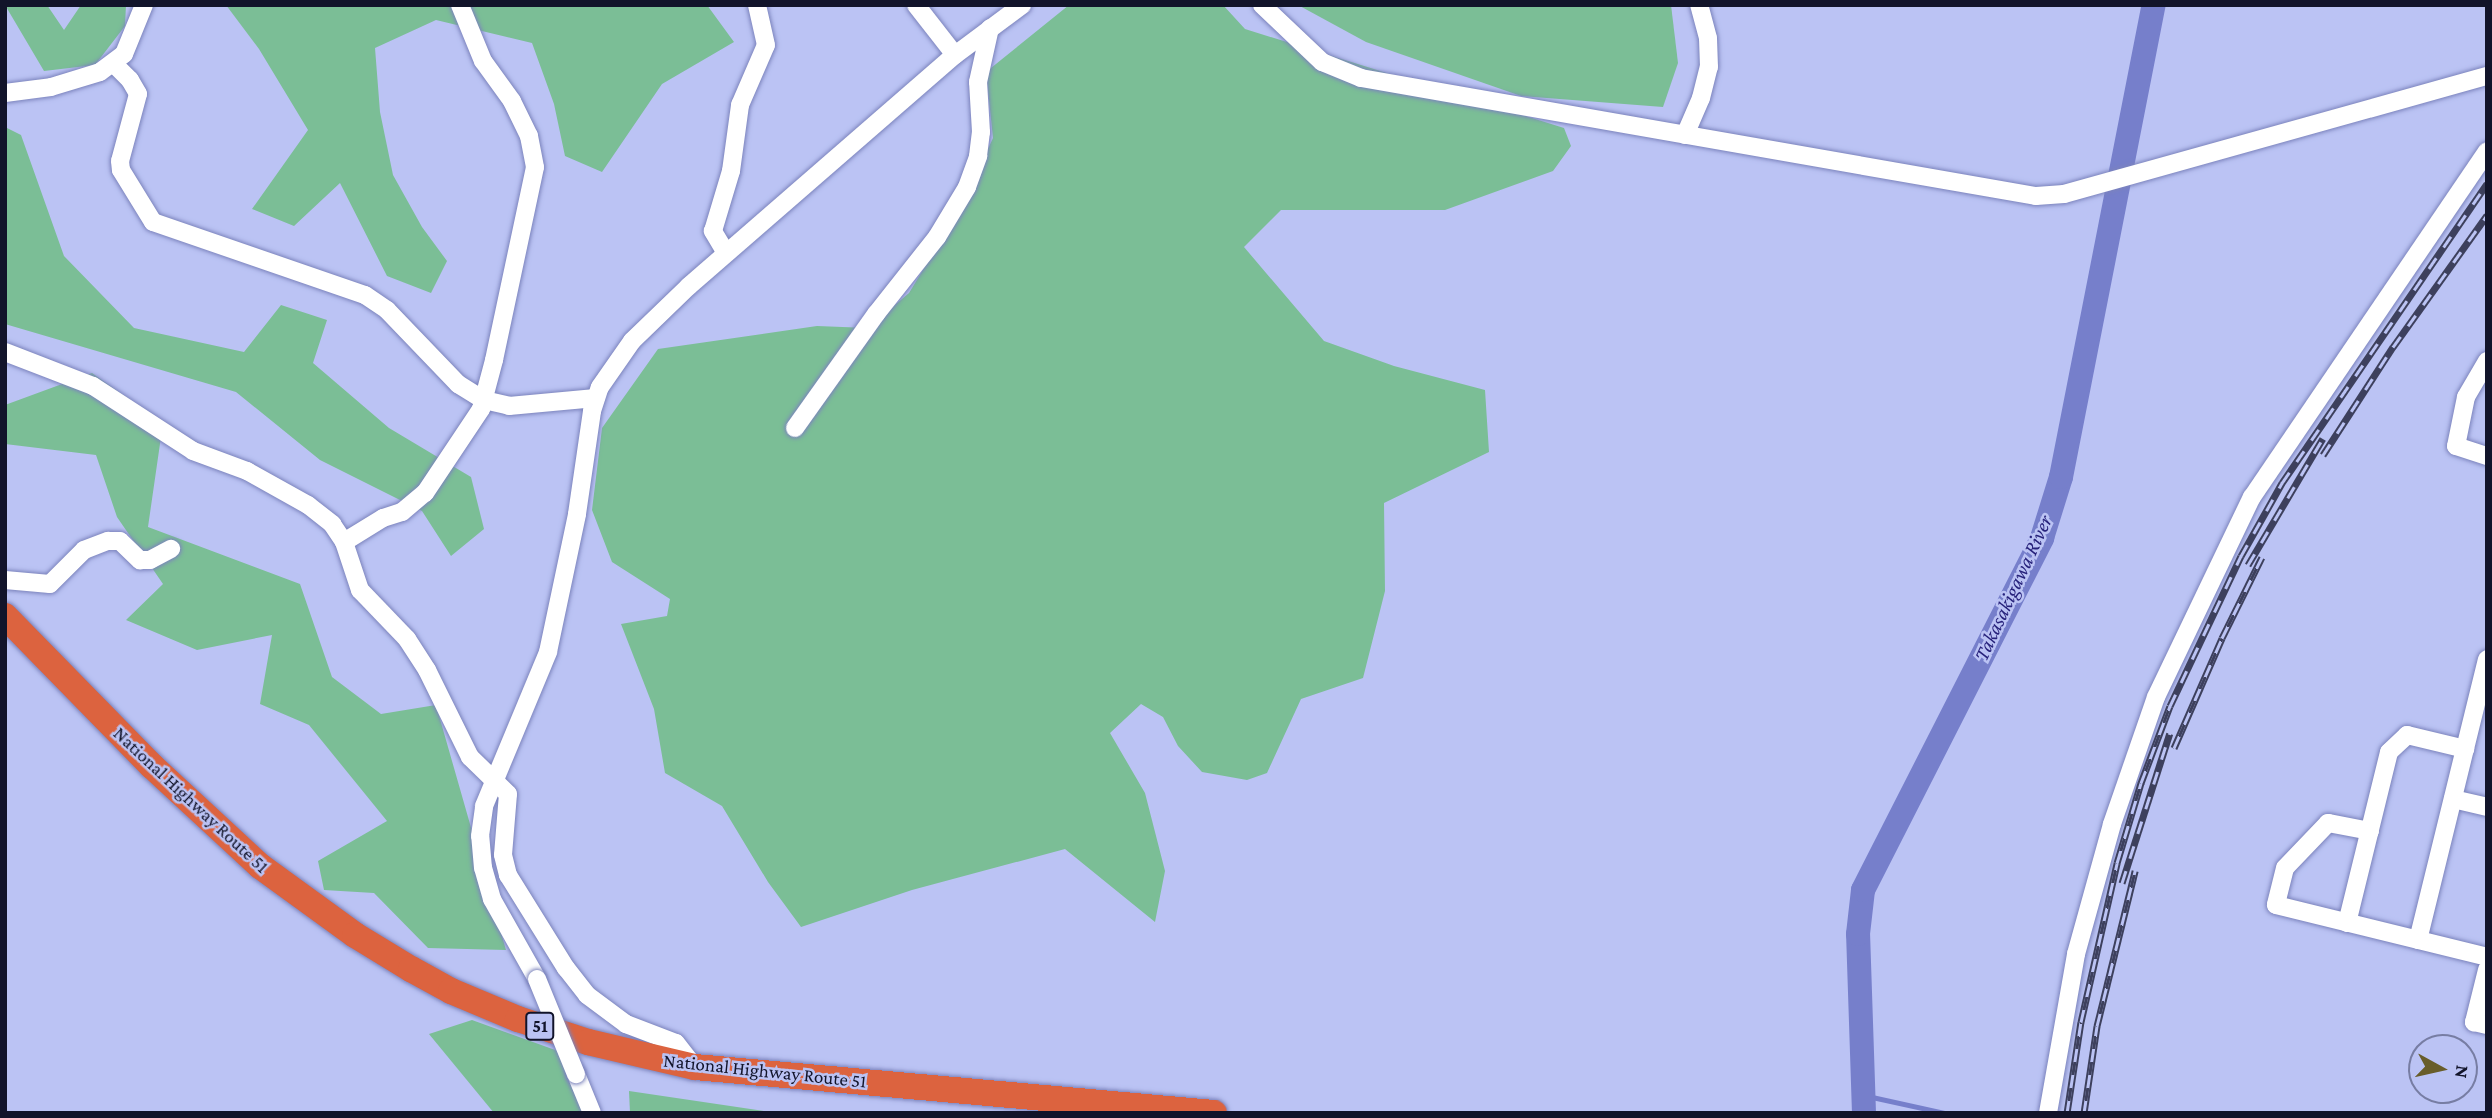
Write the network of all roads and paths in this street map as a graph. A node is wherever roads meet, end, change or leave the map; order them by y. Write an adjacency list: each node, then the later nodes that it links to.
1 (144, 5): 10 (street)
2 (460, 5): 19 (street)
3 (757, 5): 15 (street)
4 (916, 5): 9 (street)
5 (1021, 5): 8 (street)
6 (1262, 5): 13 (street)
7 (1699, 5): 13 (street)
8 (990, 29): 9 (street); 20 (street)
9 (956, 55): 15 (street)
10 (113, 63): 12 (street); 19 (street)
11 (2487, 76): 13 (street)
12 (5, 93)
13 (1685, 135)
14 (2487, 151): 40 (street)
15 (726, 253): 18 (street)
16 (5, 352): 22 (street)
17 (2487, 361): 21 (street)
18 (596, 398): 19 (street); 28 (street)
19 (484, 400): 22 (street)
20 (795, 428)
21 (2487, 456)
22 (344, 542): 28 (street)
23 (171, 549): 24 (street)
24 (5, 580)
25 (5, 616): 37 (highway, National Highway Route 51 / 51)
26 (2487, 659): 27 (street)
27 (2465, 749): 29 (street); 31 (street)
28 (494, 783): 37 (street); 38 (street, bridge)
29 (2453, 799): 30 (street); 33 (street)
30 (2487, 807)
31 (2370, 831): 32 (street); 32 (street)
32 (2347, 923): 33 (street)
33 (2418, 940): 34 (street)
34 (2487, 957)
35 (2487, 970): 36 (street)
36 (2487, 1025)
37 (695, 1067): 39 (highway, National Highway Route 51 / 51)
38 (592, 1113)
39 (1213, 1113)
40 (2048, 1113)

